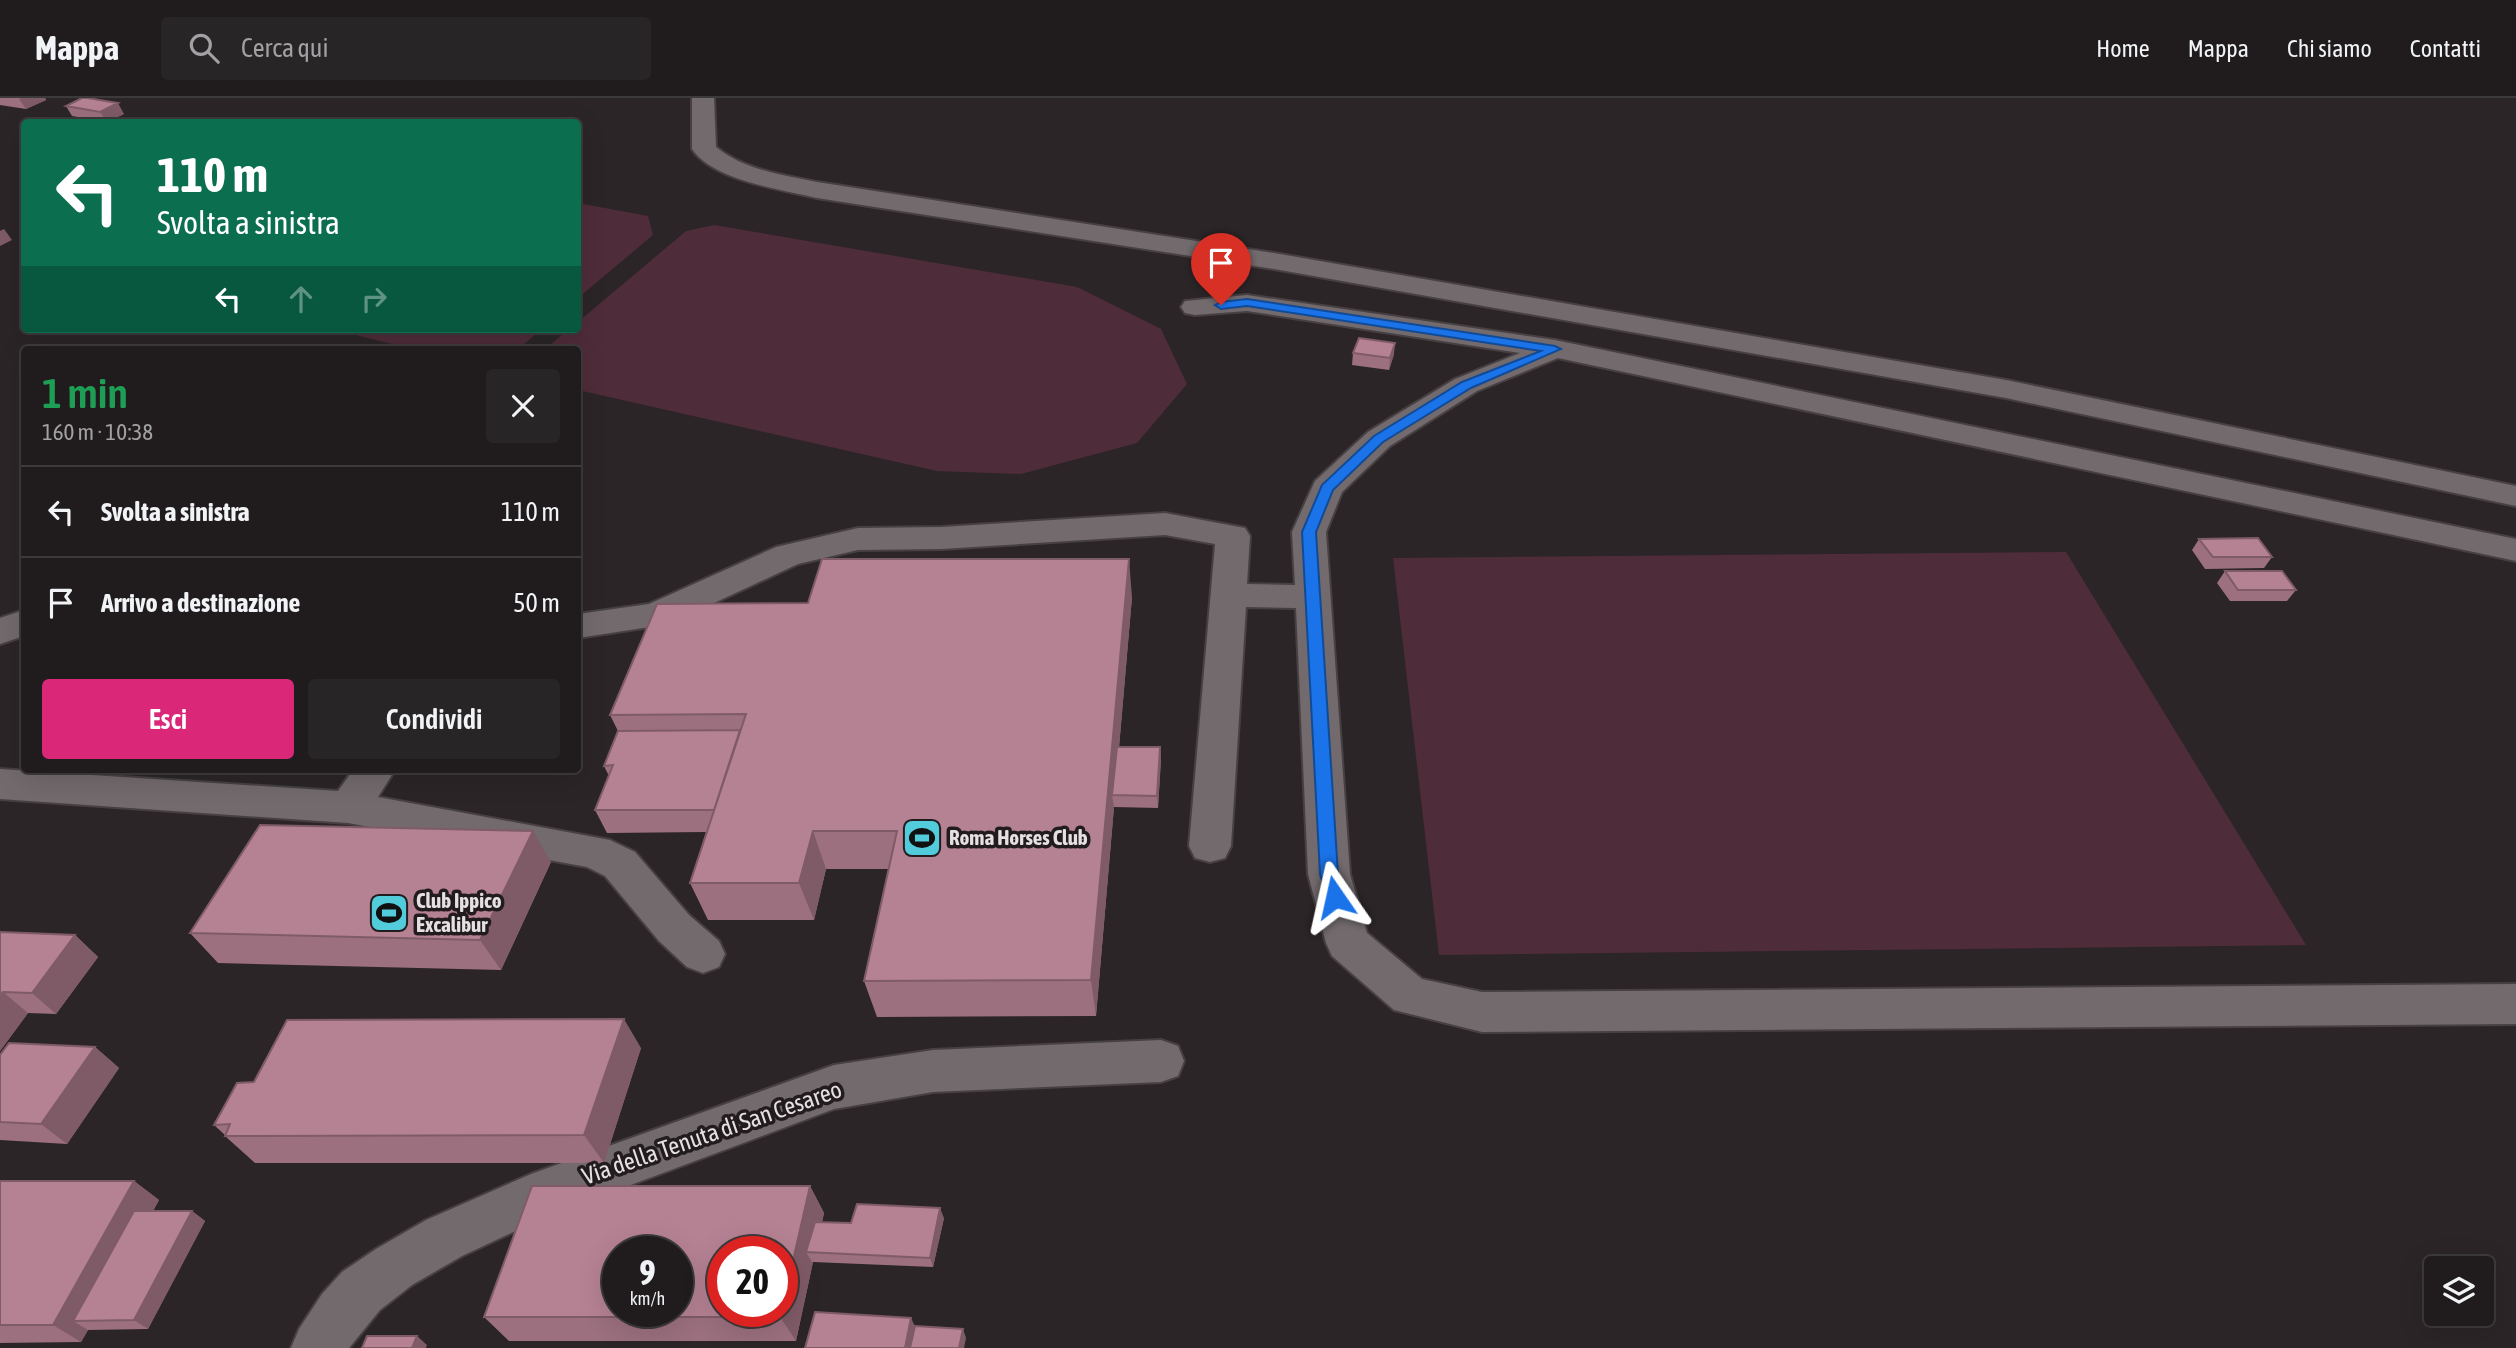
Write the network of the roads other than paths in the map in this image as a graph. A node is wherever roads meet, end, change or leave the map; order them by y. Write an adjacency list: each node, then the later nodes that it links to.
1 (703, 98): 4 (street)
2 (1195, 307): 3 (street)
3 (1555, 349): 5 (street); 7 (street)
4 (2516, 496)
5 (2516, 550)
6 (1229, 595): 7 (street); 9 (street); 14 (street)
7 (1312, 597): 16 (street)
8 (21, 623): 10 (street)
9 (581, 626)
10 (0, 632)
11 (373, 773): 13 (street)
12 (0, 785): 13 (street)
13 (348, 807): 15 (street)
14 (1210, 846)
15 (703, 954)
16 (2516, 1004)
17 (1161, 1061): 18 (street, Via della Tenuta di San Cesareo)
18 (318, 1348)

